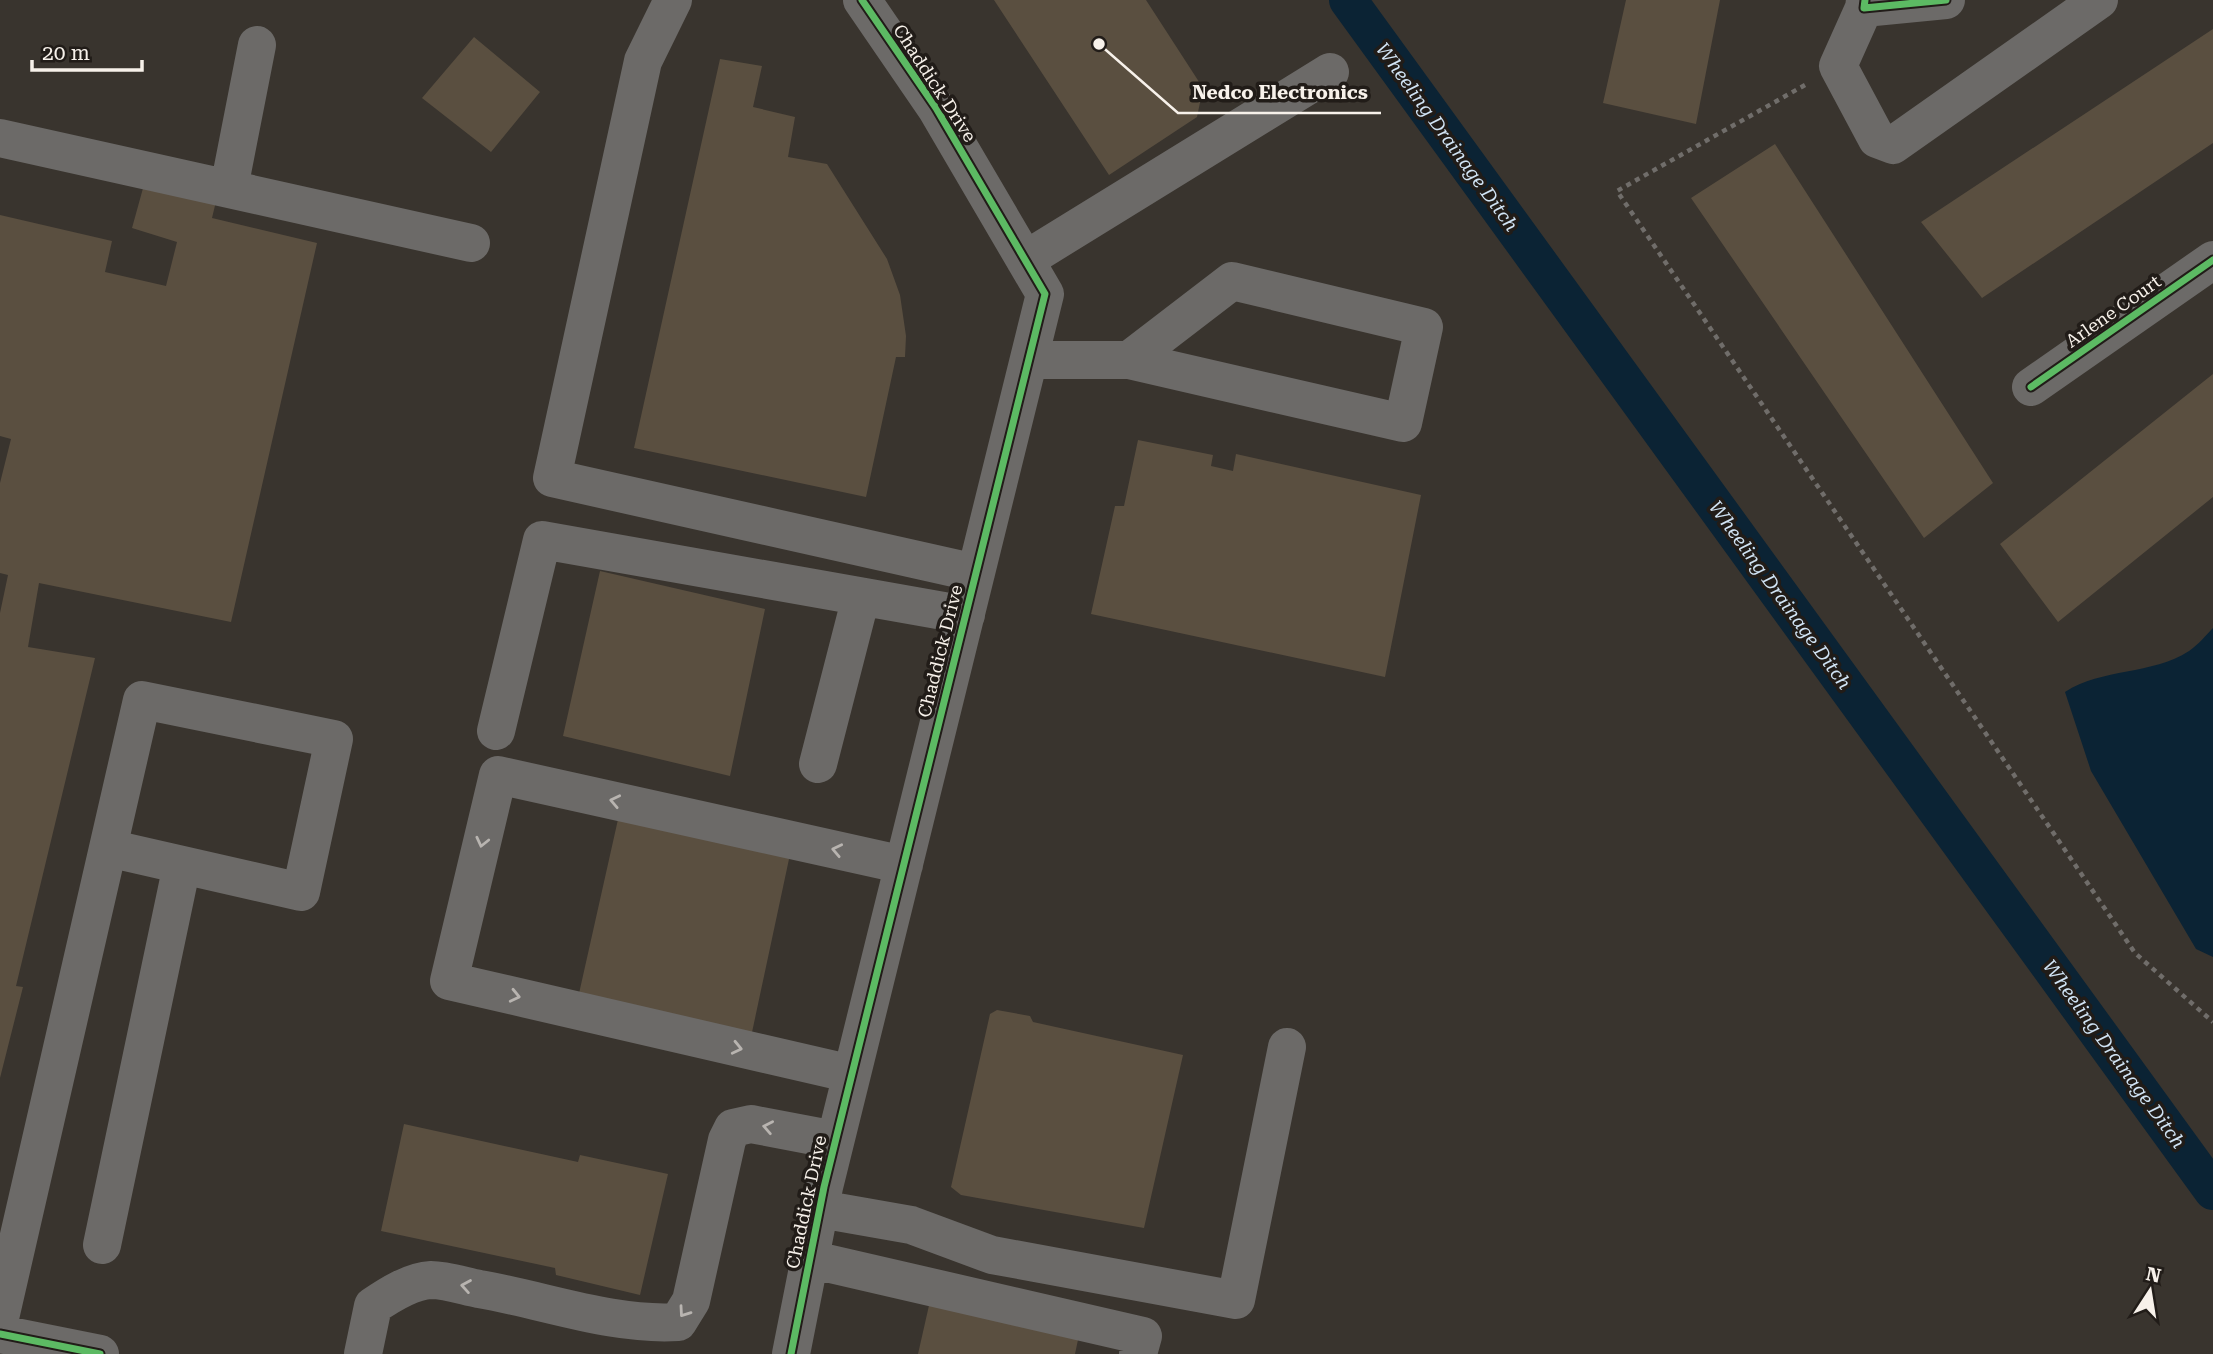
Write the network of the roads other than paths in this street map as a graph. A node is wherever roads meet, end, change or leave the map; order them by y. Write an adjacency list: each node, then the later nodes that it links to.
1 (673, 0): 16 (street)
2 (862, 0): 11 (street, Chaddick Drive)
3 (1946, 0): 5 (street)
4 (2099, 0): 5 (street)
5 (1865, 4)
6 (257, 45): 9 (street)
7 (1330, 72): 11 (street)
8 (0, 138): 9 (street)
9 (229, 188): 10 (street)
10 (471, 243)
11 (1025, 260): 13 (street, Chaddick Drive)
12 (2213, 260): 15 (street, Arlene Court)
13 (1029, 360): 14 (street); 16 (street, Chaddick Drive)
14 (1129, 360): 14 (street)
15 (2031, 387)
16 (976, 573): 18 (street, Chaddick Drive)
17 (861, 597): 18 (street); 19 (street); 20 (street)
18 (966, 615): 23 (street, Chaddick Drive)
19 (496, 731)
20 (818, 764)
21 (108, 848): 22 (street); 22 (street); 29 (street)
22 (181, 864): 28 (street)
23 (904, 865): 25 (street, Chaddick Drive); 25 (street, one-way to 25)
24 (1287, 1047): 27 (street)
25 (852, 1074): 26 (street, Chaddick Drive)
26 (835, 1140): 27 (street, Chaddick Drive); 34 (street, one-way to 34)
27 (820, 1209): 30 (street, Chaddick Drive)
28 (102, 1245)
29 (7, 1252): 31 (street)
30 (809, 1259): 35 (street, Chaddick Drive); 36 (street)
31 (0, 1318)
32 (0, 1334): 33 (street)
33 (100, 1354)
34 (363, 1354)
35 (791, 1354)
36 (1138, 1354)

